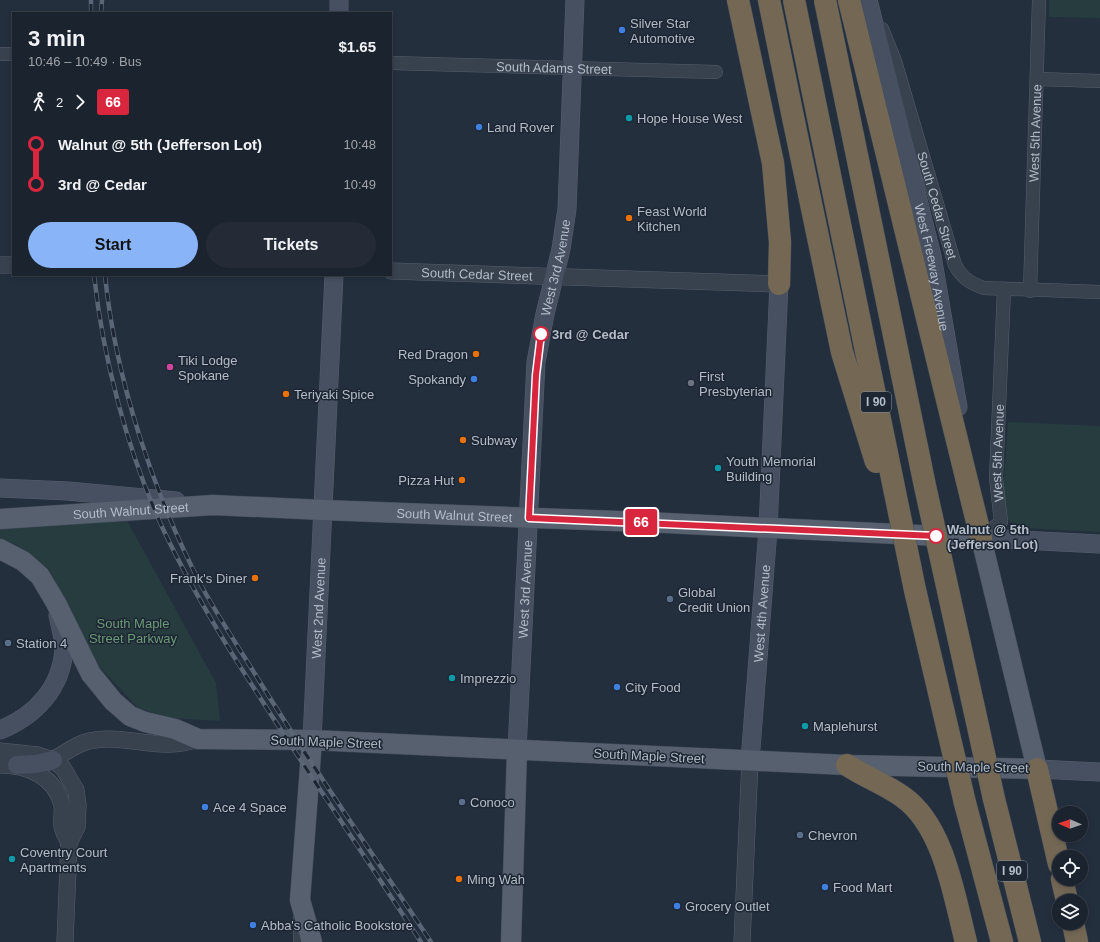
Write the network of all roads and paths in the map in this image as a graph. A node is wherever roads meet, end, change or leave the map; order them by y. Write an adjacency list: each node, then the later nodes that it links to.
1 (340, 0): 10 (main road)
2 (575, 0): 14 (main road, West 3rd Avenue)
3 (738, 0): 23 (highway)
4 (769, 0): 36 (highway, bridge)
5 (794, 0): 36 (highway, I 90, bridge)
6 (825, 0): 60 (highway, I 90, bridge)
7 (849, 0): 33 (highway)
8 (869, 0): 24 (street, South Cedar Street); 33 (main road, West Freeway Avenue)
9 (1039, 0): 16 (street, West 5th Avenue)
10 (339, 12)
11 (0, 54): 12 (street)
12 (12, 54)
13 (392, 63): 14 (street, South Adams Street)
14 (573, 68): 15 (street, South Adams Street); 22 (main road, West 3rd Avenue)
15 (716, 72)
16 (1037, 80): 17 (street); 25 (street, West 5th Avenue)
17 (1100, 81)
18 (0, 265): 19 (street)
19 (12, 265)
20 (392, 271): 22 (street, South Cedar Street)
21 (334, 276): 29 (main road, West 2nd Avenue)
22 (555, 277): 23 (street, South Cedar Street); 30 (main road, West 3rd Avenue)
23 (779, 284): 32 (main road, West 4th Avenue)
24 (1004, 290): 25 (street, South Cedar Street); 33 (street, West 5th Avenue)
25 (1030, 291): 26 (street, South Cedar Street)
26 (1100, 292)
27 (0, 488): 28 (main road)
28 (213, 505): 29 (main road, South Walnut Street); 31 (main road, South Walnut Street)
29 (323, 510): 30 (main road, South Walnut Street); 40 (main road, West 2nd Avenue)
30 (529, 518): 32 (main road, South Walnut Street); 41 (main road, West 3rd Avenue)
31 (0, 519)
32 (768, 529): 33 (main road, South Walnut Street); 44 (main road, West 4th Avenue)
33 (981, 538): 34 (main road, South Walnut Street); 47 (main road)
34 (1100, 544)
35 (0, 549): 37 (main road, South Maple Street)
36 (915, 590): 59 (highway, I 90, bridge)
37 (56, 603): 38 (main road); 39 (main road, South Maple Street)
38 (0, 730)
39 (198, 739): 40 (main road, South Maple Street); 43 (street, South Maple Street)
40 (312, 740): 41 (main road, South Maple Street); 51 (main road, West 2nd Avenue)
41 (517, 750): 44 (main road, South Maple Street); 56 (main road, West 3rd Avenue)
42 (0, 751): 43 (street)
43 (53, 760): 45 (main road, South Maple Street); 49 (street)
44 (750, 761): 46 (main road, South Maple Street); 57 (street, West 4th Avenue)
45 (9, 765): 49 (street)
46 (847, 765): 47 (main road, South Maple Street); 58 (highway)
47 (1037, 769): 48 (main road, South Maple Street); 50 (highway)
48 (1100, 772)
49 (69, 844): 53 (street)
50 (1056, 850)
51 (300, 900): 54 (street, West 2nd Avenue); 55 (main road)
52 (1074, 930): 61 (highway)
53 (65, 942)
54 (300, 942)
55 (312, 942)
56 (511, 942)
57 (742, 942)
58 (966, 942)
59 (1002, 942)
60 (1030, 942)
61 (1077, 942)

